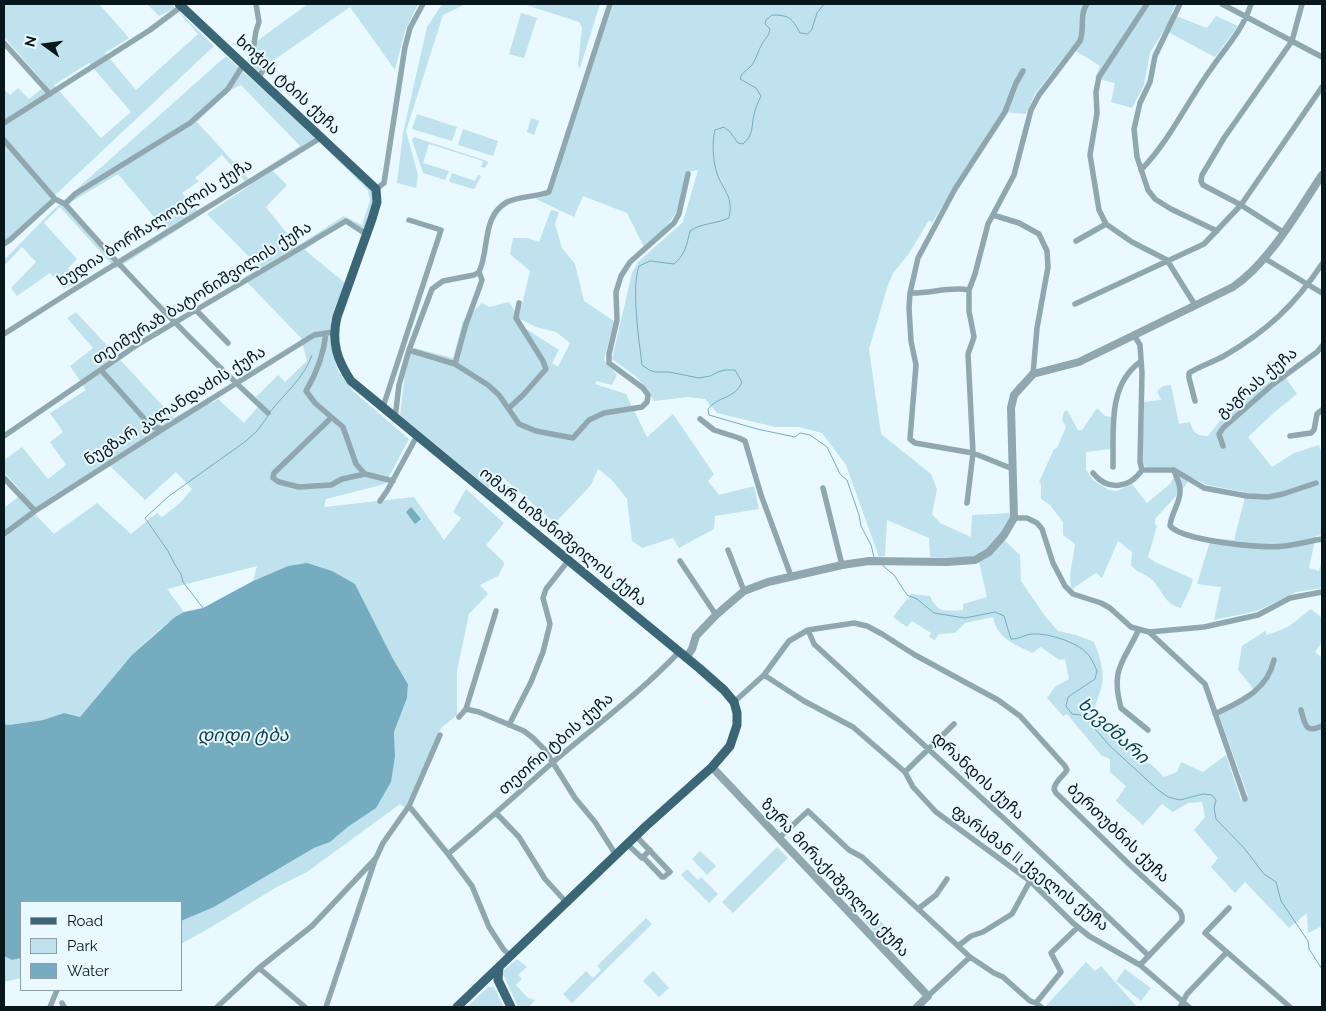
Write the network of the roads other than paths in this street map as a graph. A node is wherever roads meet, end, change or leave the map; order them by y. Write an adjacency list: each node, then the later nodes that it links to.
1 (256, 4): 17 (street)
2 (423, 4): 26 (street, ომარ ხიზანიშვილის ქუჩა)
3 (610, 4): 42 (street)
4 (1087, 4): 30 (street)
5 (1147, 4): 32 (street)
6 (1180, 4): 23 (street)
7 (1222, 4): 11 (street)
8 (1251, 4): 11 (street)
9 (1302, 4): 12 (street)
10 (181, 5): 15 (main road, ხოჭის ტბის ქუჩა); 19 (street)
11 (1247, 17): 12 (street); 23 (street)
12 (1292, 41): 14 (street); 29 (street)
13 (4, 43): 19 (street)
14 (1322, 57)
15 (243, 65): 17 (main road, ხოჭის ტბის ქუჩა); 28 (street)
16 (1023, 71): 46 (street)
17 (258, 79): 21 (main road, ხოჭის ტბის ქუჩა)
18 (1322, 88): 29 (street)
19 (50, 94): 20 (street)
20 (4, 123)
21 (322, 137): 26 (main road, ხოჭის ტბის ქუჩა); 40 (street, ხუდია ბორჩალოელის ქუჩა)
22 (4, 140): 27 (street)
23 (1142, 170): 33 (street)
24 (688, 174): 65 (street)
25 (1322, 175): 34 (street)
26 (376, 189): 35 (main road, ომარ ხიზანიშვილის ქუჩა)
27 (56, 199): 28 (street); 37 (street)
28 (65, 204): 40 (street)
29 (1241, 206): 33 (street); 34 (street)
30 (993, 215): 44 (street); 61 (street)
31 (409, 220): 64 (street)
32 (1106, 224): 36 (street); 39 (street)
33 (1216, 231): 39 (street)
34 (1283, 232): 38 (street)
35 (366, 234): 50 (street, თეიმურაზ ბატონიშვილის ქუჩა); 52 (main road, ომარ ხიზანიშვილის ქუჩა)
36 (1076, 241)
37 (4, 244)
38 (1264, 258): 43 (street); 49 (street)
39 (1167, 260): 48 (street); 49 (street)
40 (117, 263): 51 (street); 53 (street, ხუდია ბორჩალოელის ქუჩა)
41 (1322, 264): 43 (street)
42 (480, 272): 57 (street); 59 (street)
43 (1308, 284): 45 (street); 63 (street)
44 (969, 290): 46 (street); 76 (street)
45 (1322, 293)
46 (910, 294): 76 (street)
47 (519, 303): 65 (street)
48 (1075, 304)
49 (1196, 305): 54 (street)
50 (196, 310): 51 (street, თეიმურაზ ბატონიშვილის ქუჩა); 55 (street)
51 (175, 322): 60 (street, თეიმურაზ ბატონიშვილის ქუჩა); 62 (street)
52 (330, 332): 62 (street, ნუგზარ კალანდაძის ქუჩა); 64 (main road, ომარ ხიზანიშვილის ქუჩა); 68 (street)
53 (4, 334)
54 (1134, 335): 58 (street); 61 (street)
55 (228, 343)
56 (1322, 346): 75 (street, გაგრას ქუჩა)
57 (409, 350): 59 (street); 69 (street)
58 (1140, 362): 77 (street); 79 (street)
59 (455, 364): 65 (street)
60 (102, 371): 71 (street); 72 (street, თეიმურაზ ბატონიშვილის ქუჩა)
61 (1033, 374): 78 (street)
62 (236, 383): 67 (street); 71 (street, ნუგზარ კალანდაძის ქუჩა)
63 (1195, 401)
64 (383, 408): 69 (main road, ომარ ხიზანიშვილის ქუჩა)
65 (509, 408)
66 (1322, 410): 74 (street)
67 (268, 413)
68 (331, 418): 82 (street); 82 (street)
69 (395, 418): 73 (main road, ომარ ხიზანიშვილის ქუჩა)
70 (700, 419): 97 (street)
71 (163, 429): 89 (street, ნუგზარ კალანდაძის ქუჩა)
72 (4, 436)
73 (417, 436): 84 (street); 94 (main road, ომარ ხიზანიშვილის ქუჩა)
74 (1290, 436)
75 (1224, 446)
76 (973, 453): 78 (street); 88 (street)
77 (1113, 467)
78 (1013, 469): 90 (street)
79 (1142, 470): 80 (street); 81 (street)
80 (1174, 470): 85 (street); 92 (street)
81 (1093, 473)
82 (365, 474): 84 (street)
83 (4, 478): 89 (street)
84 (393, 481): 87 (street)
85 (1316, 483)
86 (823, 488): 96 (street)
87 (380, 501)
88 (967, 503)
89 (35, 511): 91 (street, ნუგზარ კალანდაძის ქუჩა)
90 (1014, 518): 96 (street); 102 (street)
91 (4, 534)
92 (1322, 539)
93 (728, 550): 98 (street)
94 (568, 561): 105 (main road, ომარ ხიზანიშვილის ქუჩა); 114 (street)
95 (680, 561): 101 (street)
96 (842, 565): 97 (street)
97 (791, 576): 98 (street)
98 (744, 592): 101 (street)
99 (1322, 592): 104 (street)
100 (496, 610): 109 (street)
101 (716, 615): 105 (street)
102 (1139, 629): 104 (street); 116 (street)
103 (808, 630): 107 (street); 118 (street, დრანდის ქუჩა); 143 (street, ბერთუბნის ქუჩა)
104 (1149, 632): 111 (street)
105 (683, 655): 108 (main road, ომარ ხიზანიშვილის ქუჩა); 119 (street, თეთრი ტბის ქუჩა)
106 (1274, 660): 111 (street)
107 (764, 675): 108 (street); 121 (street, ფარსმან II ქველის ქუჩა)
108 (734, 702): 120 (main road)
109 (466, 709): 112 (street); 114 (street)
110 (1301, 710): 115 (street)
111 (1215, 714): 122 (street)
112 (459, 717)
113 (954, 724): 118 (street)
114 (509, 725): 119 (street)
115 (1322, 726)
116 (1148, 730)
117 (440, 735): 123 (street)
118 (929, 749): 121 (street); 143 (street, დრანდის ქუჩა)
119 (553, 763): 124 (street, თეთრი ტბის ქუჩა); 130 (street)
120 (712, 767): 125 (main road); 126 (street, ზურა მირაქიშვილის ქუჩა)
121 (905, 772): 134 (street, ფარსმან II ქველის ქუჩა)
122 (1245, 798)
123 (409, 806): 129 (street); 132 (street)
124 (497, 814): 129 (street, თეთრი ტბის ქუჩა); 135 (street)
125 (636, 836): 127 (main road); 128 (street)
126 (779, 838): 137 (street); 150 (street, ზურა მირაქიშვილის ქუჩა)
127 (627, 844): 130 (main road); 131 (street)
128 (650, 850): 131 (street); 131 (street)
129 (448, 854): 141 (street)
130 (616, 855): 135 (main road)
131 (643, 857)
132 (376, 858): 146 (street); 156 (street)
133 (947, 879): 137 (street)
134 (1030, 882): 138 (street, ფარსმან II ქველის ქუჩა); 139 (street)
135 (566, 902): 141 (main road)
136 (1229, 908): 140 (street)
137 (918, 909): 139 (street)
138 (1078, 927): 145 (street, ფარსმან II ქველის ქუჩა); 151 (street)
139 (958, 946): 142 (street)
140 (1227, 952): 152 (street); 161 (street)
141 (511, 956): 144 (main road)
142 (970, 956): 150 (street); 151 (street)
143 (1149, 956): 145 (street, ბერთუბნის ქუჩა)
144 (500, 966): 147 (main road); 148 (main road)
145 (1140, 966): 152 (street, ფარსმან II ქველის ქუჩა)
146 (259, 968): 154 (street); 155 (street)
147 (482, 984): 148 (main road); 157 (main road)
148 (500, 986): 158 (main road)
149 (57, 991): 153 (street)
150 (928, 996): 159 (street)
151 (1039, 1005)
152 (1182, 1005): 160 (street, ფარსმან II ქველის ქუჩა)
153 (50, 1007)
154 (217, 1007)
155 (305, 1007)
156 (326, 1007)
157 (457, 1007)
158 (511, 1007)
159 (917, 1007)
160 (1189, 1007)
161 (1290, 1007)

